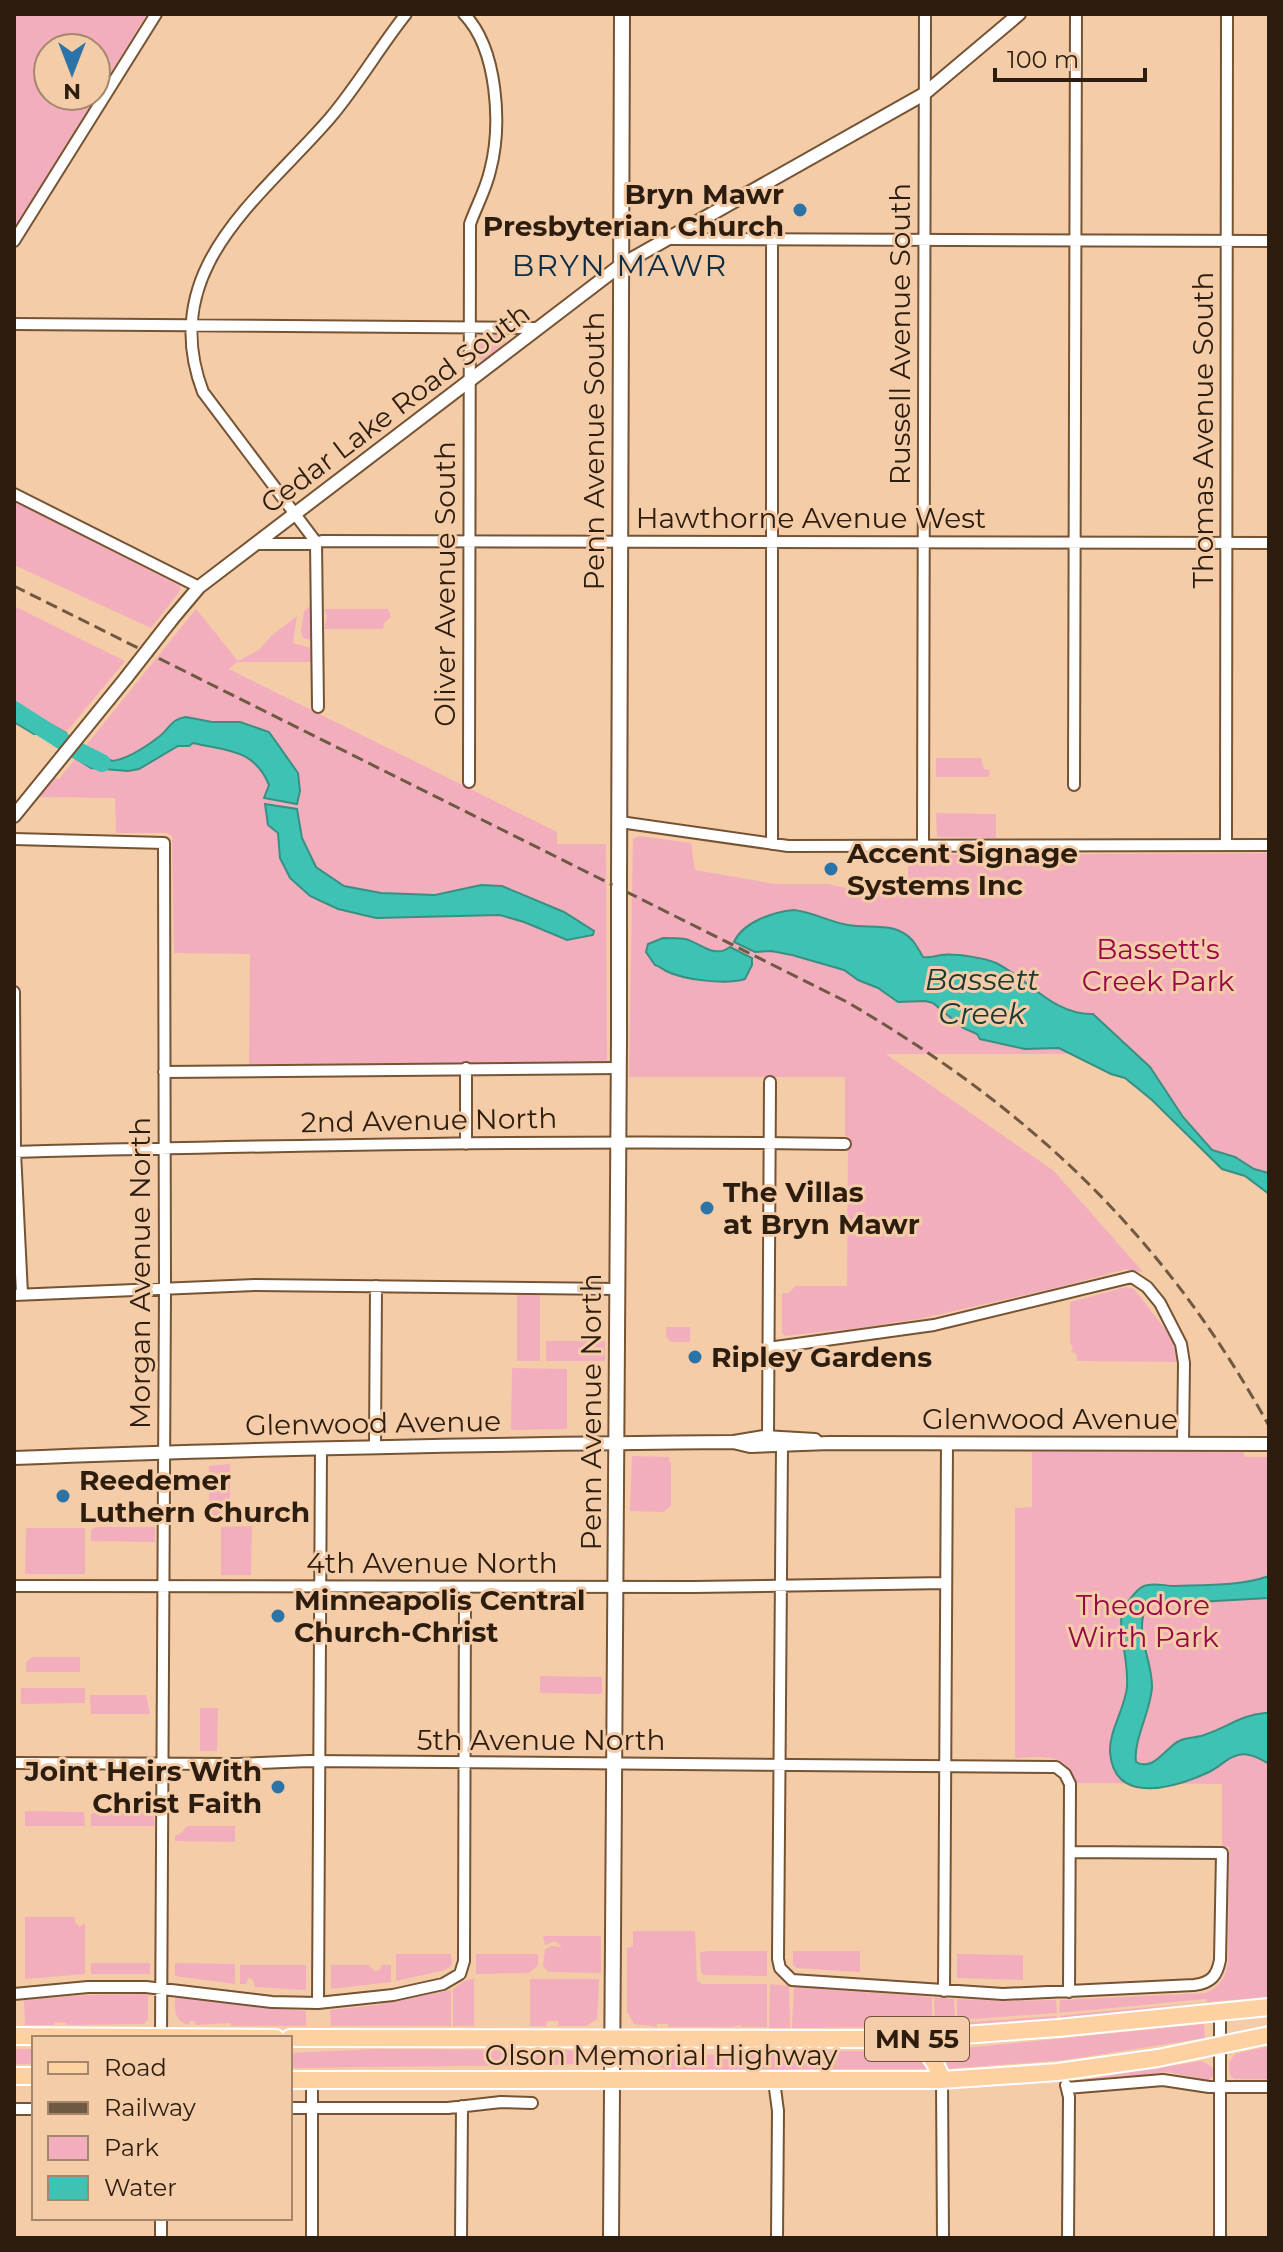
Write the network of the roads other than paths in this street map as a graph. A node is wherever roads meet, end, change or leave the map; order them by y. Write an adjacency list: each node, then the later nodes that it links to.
1 (156, 14): 14 (street)
2 (406, 14): 19 (street)
3 (464, 14): 20 (street, Oliver Avenue South)
4 (622, 14): 17 (main road, Penn Avenue South)
5 (925, 14): 9 (street, Russell Avenue South)
6 (1019, 14): 9 (street, Cedar Lake Road South)
7 (1076, 14): 13 (street)
8 (1227, 14): 15 (street, Thomas Avenue South)
9 (924, 94): 10 (street, Cedar Lake Road South); 12 (street, Russell Avenue South)
10 (670, 239): 11 (street); 17 (street, Cedar Lake Road South)
11 (772, 240): 12 (street); 28 (street)
12 (924, 240): 13 (street); 29 (street, Russell Avenue South)
13 (1076, 240): 15 (street); 30 (street)
14 (14, 241)
15 (1227, 241): 16 (street); 31 (street, Thomas Avenue South)
16 (1269, 241)
17 (621, 265): 21 (street, Cedar Lake Road South); 27 (main road, Penn Avenue South)
18 (14, 324): 19 (street)
19 (191, 325): 20 (street); 24 (street)
20 (469, 327): 21 (street); 22 (street, Oliver Avenue South)
21 (539, 328): 22 (street, Cedar Lake Road South)
22 (469, 382): 24 (street, Cedar Lake Road South); 25 (street, Oliver Avenue South)
23 (14, 494): 34 (street)
24 (295, 514): 26 (street); 33 (street, Cedar Lake Road South)
25 (469, 541): 26 (street, Hawthorne Avenue West); 27 (street, Hawthorne Avenue West); 36 (street, Oliver Avenue South)
26 (316, 542): 33 (street, Hawthorne Avenue West); 35 (street)
27 (620, 542): 28 (street, Hawthorne Avenue West); 39 (main road, Penn Avenue South)
28 (772, 543): 29 (street, Hawthorne Avenue West); 41 (street)
29 (924, 543): 30 (street, Hawthorne Avenue West); 44 (street, Russell Avenue South)
30 (1076, 543): 31 (street, Hawthorne Avenue West); 37 (street)
31 (1227, 543): 32 (street, Hawthorne Avenue West); 42 (street, Thomas Avenue South)
32 (1269, 543)
33 (256, 544): 34 (street, Cedar Lake Road South)
34 (199, 587): 38 (street, Cedar Lake Road South, bridge)
35 (318, 707)
36 (469, 782)
37 (1074, 785)
38 (14, 816)
39 (620, 829): 41 (street); 45 (main road, Penn Avenue South)
40 (14, 839): 49 (street, Morgan Avenue North)
41 (772, 844): 44 (street)
42 (1226, 845): 43 (street); 44 (street)
43 (1269, 845)
44 (923, 846)
45 (619, 887): 48 (main road, Penn Avenue North, bridge)
46 (14, 992): 56 (street)
47 (466, 1068): 48 (street); 49 (street); 53 (street)
48 (619, 1068): 51 (main road, Penn Avenue North)
49 (164, 1072): 55 (street, Morgan Avenue North)
50 (770, 1082): 52 (street)
51 (619, 1143): 52 (street, 2nd Avenue North); 53 (street, 2nd Avenue North); 59 (main road, Penn Avenue North)
52 (769, 1143): 54 (street, 2nd Avenue North); 61 (street)
53 (466, 1144): 55 (street, 2nd Avenue North)
54 (845, 1144)
55 (164, 1147): 56 (street, 2nd Avenue North); 58 (street, Morgan Avenue North)
56 (15, 1152): 60 (street)
57 (376, 1286): 58 (street); 59 (street); 69 (street)
58 (165, 1289): 60 (street); 72 (street, Morgan Avenue North)
59 (618, 1289): 64 (main road, Penn Avenue North)
60 (18, 1295)
61 (768, 1348): 62 (street); 67 (street)
62 (768, 1437): 63 (street, Glenwood Avenue); 65 (street, Glenwood Avenue)
63 (733, 1442): 64 (street, Glenwood Avenue); 70 (street, Glenwood Avenue)
64 (617, 1443): 69 (street, Glenwood Avenue); 80 (main road, Penn Avenue North)
65 (830, 1443): 66 (street, Glenwood Avenue); 70 (street, Glenwood Avenue)
66 (947, 1443): 67 (street, Glenwood Avenue); 74 (street)
67 (1183, 1443): 68 (street, Glenwood Avenue)
68 (1269, 1444)
69 (375, 1446): 71 (street, Glenwood Avenue)
70 (782, 1446): 76 (street)
71 (321, 1448): 72 (street, Glenwood Avenue); 78 (street)
72 (163, 1451): 73 (street, Glenwood Avenue); 77 (street, Morgan Avenue North)
73 (14, 1458)
74 (946, 1583): 76 (street, 4th Avenue North); 87 (street)
75 (14, 1586): 77 (street, 4th Avenue North)
76 (783, 1586): 80 (street, 4th Avenue North); 86 (street)
77 (163, 1587): 78 (street, 4th Avenue North); 81 (street, Morgan Avenue North)
78 (320, 1587): 79 (street, 4th Avenue North); 82 (street)
79 (465, 1587): 80 (street, 4th Avenue North); 84 (street)
80 (616, 1587): 85 (main road, Penn Avenue North)
81 (161, 1762): 82 (street, 5th Avenue North); 83 (street, 5th Avenue North); 89 (street, Morgan Avenue North)
82 (319, 1762): 84 (street, 5th Avenue North); 93 (street)
83 (14, 1763)
84 (464, 1764): 85 (street, 5th Avenue North); 93 (street)
85 (614, 1764): 86 (street, 5th Avenue North); 99 (main road, Penn Avenue North)
86 (780, 1765): 87 (street, 5th Avenue North); 90 (street)
87 (945, 1765): 88 (street, 5th Avenue North); 90 (street)
88 (1070, 1852): 91 (street); 91 (street)
89 (162, 1988): 92 (street); 93 (street); 97 (street, Morgan Avenue North)
90 (944, 1991): 91 (street)
91 (1069, 1992)
92 (14, 1994)
93 (318, 2003)
94 (1269, 2007): 95 (main road, Olson Memorial Highway / MN 55)
95 (1220, 2011): 100 (main road, Olson Memorial Highway / MN 55); 101 (street)
96 (1269, 2035): 101 (main road, Olson Memorial Highway / MN 55)
97 (161, 2036)
98 (292, 2038): 99 (main road, Olson Memorial Highway / MN 55)
99 (613, 2038): 100 (main road, Olson Memorial Highway / MN 55); 105 (main road, Penn Avenue North)
100 (897, 2039): 106 (main road)
101 (1220, 2047): 102 (main road, Olson Memorial Highway / MN 55); 108 (street)
102 (1066, 2071): 106 (main road, Olson Memorial Highway / MN 55); 110 (street)
103 (292, 2080): 104 (main road, Olson Memorial Highway / MN 55)
104 (312, 2080): 105 (main road, Olson Memorial Highway / MN 55); 114 (street)
105 (611, 2080): 107 (main road, Olson Memorial Highway / MN 55); 117 (main road, Penn Avenue North)
106 (942, 2080): 107 (main road, Olson Memorial Highway / MN 55); 119 (street)
107 (774, 2081): 118 (street)
108 (1221, 2087): 109 (street); 110 (street); 121 (street)
109 (1269, 2087)
110 (1067, 2088): 120 (street)
111 (532, 2103): 112 (street)
112 (462, 2106): 114 (street); 116 (street)
113 (292, 2108): 114 (street)
114 (313, 2108): 115 (street)
115 (312, 2238)
116 (461, 2238)
117 (611, 2238)
118 (777, 2238)
119 (943, 2238)
120 (1068, 2238)
121 (1220, 2238)

